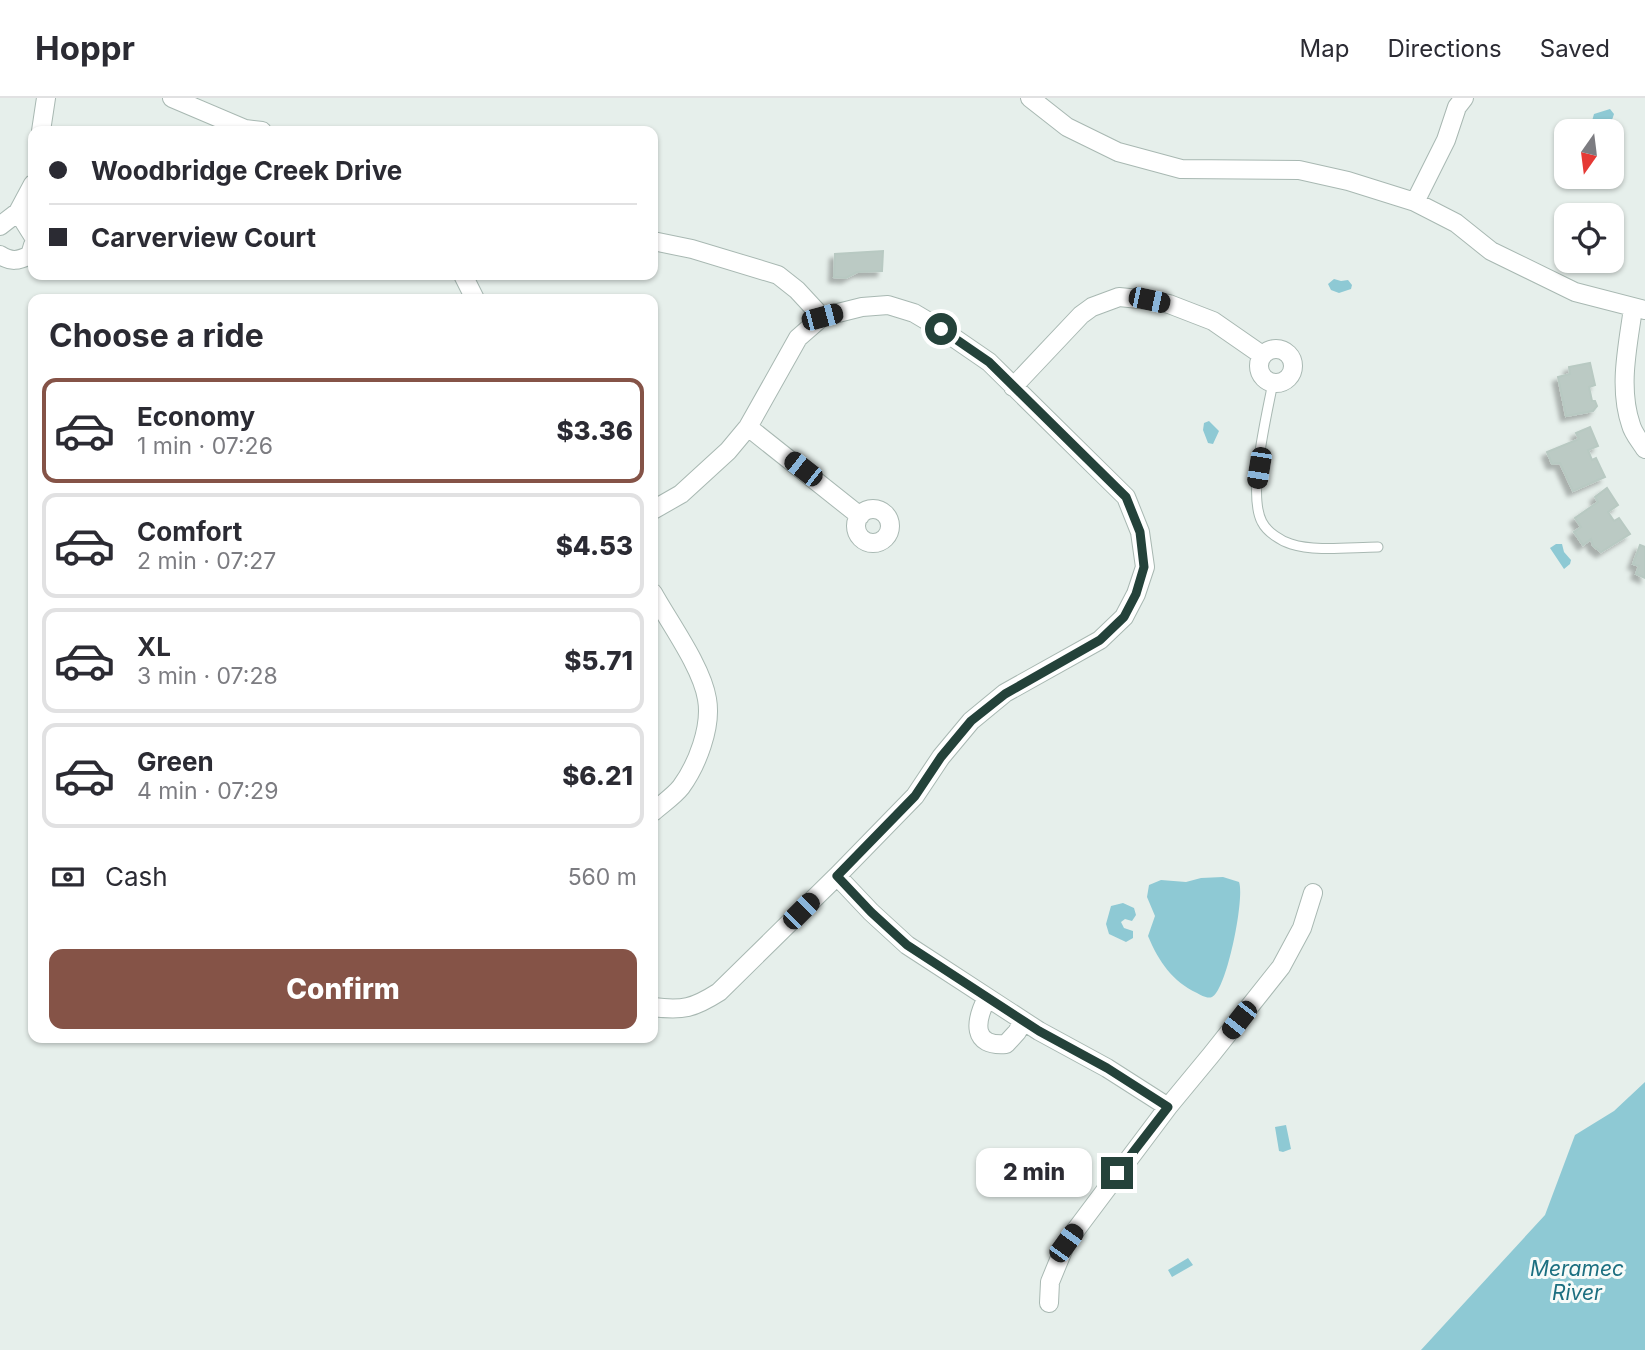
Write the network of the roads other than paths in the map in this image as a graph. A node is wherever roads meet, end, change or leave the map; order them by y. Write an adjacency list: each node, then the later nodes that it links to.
1 (46, 98): 5 (street)
2 (172, 98): 6 (street)
3 (1030, 98): 8 (street)
4 (1464, 98): 8 (street)
5 (42, 126)
6 (238, 126)
7 (28, 193): 9 (street)
8 (1415, 202): 15 (street)
9 (18, 212): 10 (street); 11 (street)
10 (0, 226)
11 (28, 228)
12 (658, 241): 16 (street)
13 (0, 255): 14 (street)
14 (28, 255)
15 (1639, 309): 21 (street)
16 (822, 317): 19 (street); 20 (street)
17 (1262, 355): 18 (street); 18 (street); 19 (street)
18 (1273, 382): 24 (lane)
19 (1013, 387): 27 (street)
20 (748, 427): 22 (street); 23 (street)
21 (1645, 449)
22 (658, 507)
23 (860, 516)
24 (1378, 547)
25 (658, 602): 26 (street)
26 (658, 808)
27 (837, 876): 29 (street); 30 (street)
28 (1313, 893): 32 (street)
29 (988, 998): 31 (street); 31 (street)
30 (658, 1008)
31 (1023, 1021): 32 (street)
32 (1168, 1107): 33 (street)
33 (1049, 1303)

